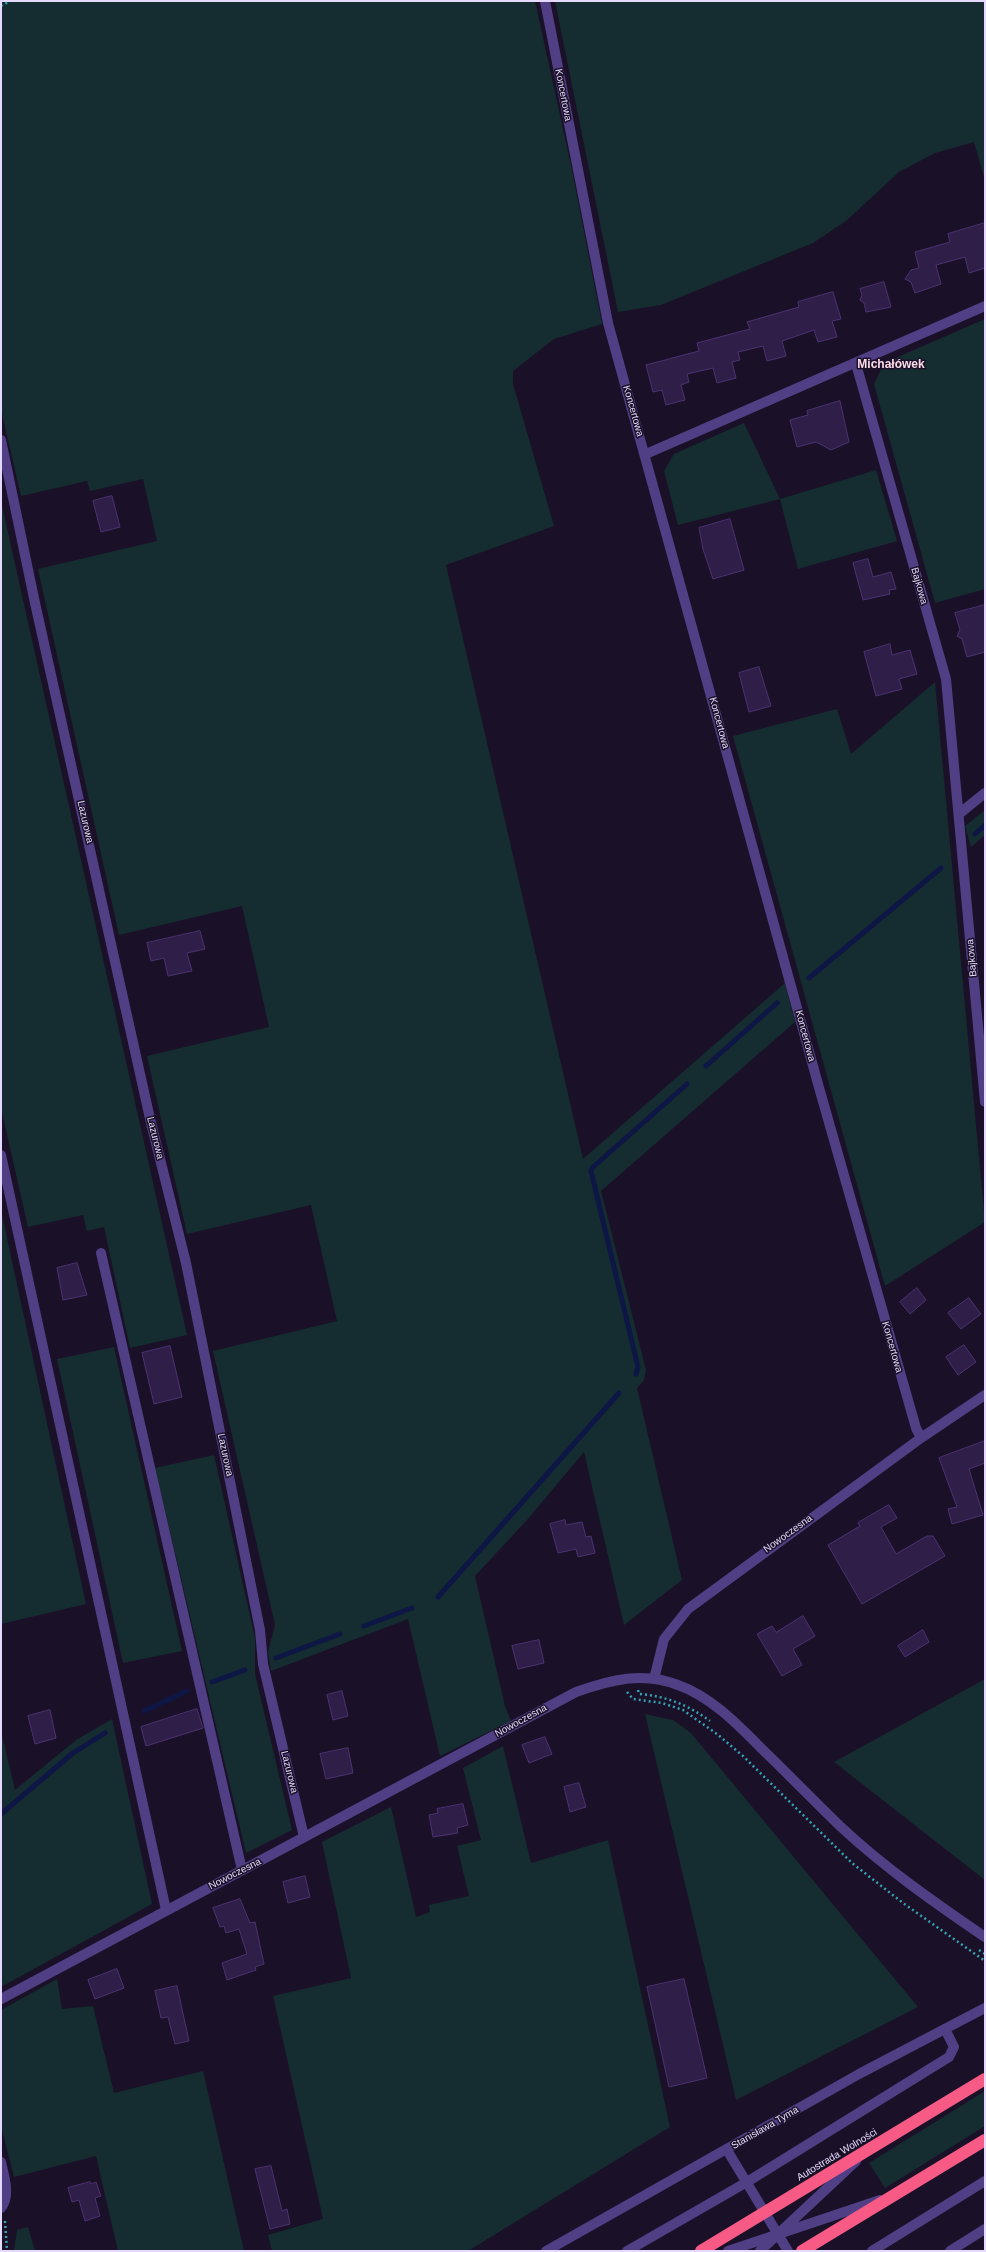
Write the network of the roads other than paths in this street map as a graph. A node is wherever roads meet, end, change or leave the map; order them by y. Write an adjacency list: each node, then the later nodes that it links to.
1 (545, 1): 5 (street, Koncertowa)
2 (985, 306): 3 (street)
3 (856, 364): 5 (street); 7 (street, Bajkowa)
4 (1, 440): 14 (street, Lazurowa)
5 (646, 454): 12 (street, Koncertowa)
6 (985, 793): 7 (street)
7 (959, 814): 8 (street, Bajkowa)
8 (985, 1102)
9 (1, 1155): 16 (street)
10 (101, 1253): 15 (street)
11 (985, 1395): 12 (street, Nowoczesna)
12 (921, 1438): 13 (street, Nowoczesna)
13 (654, 1679): 14 (street, Nowoczesna); 17 (street)
14 (304, 1837): 15 (street, Nowoczesna)
15 (242, 1870): 16 (street, Nowoczesna)
16 (166, 1910): 18 (street, Nowoczesna)
17 (985, 1937)
18 (1, 1999)
19 (985, 2008): 20 (street, Stanisława Tyma)
20 (944, 2029): 23 (street, Stanisława Tyma); 26 (street)
21 (985, 2079): 24 (highway, Autostrada Wolności)
22 (985, 2140): 28 (highway)
23 (727, 2150): 26 (street); 33 (street, Stanisława Tyma)
24 (865, 2153): 30 (highway, Autostrada Wolności); 32 (street)
25 (1, 2162): 29 (street)
26 (747, 2182): 30 (street); 34 (street)
27 (985, 2182): 40 (street)
28 (891, 2197): 32 (street); 39 (highway)
29 (2, 2206)
30 (765, 2213): 32 (street); 35 (highway, Autostrada Wolności)
31 (985, 2229): 41 (street)
32 (778, 2234): 36 (street); 37 (street); 38 (street)
33 (546, 2251)
34 (627, 2251)
35 (701, 2251)
36 (728, 2251)
37 (760, 2251)
38 (788, 2251)
39 (802, 2251)
40 (872, 2251)
41 (950, 2251)

